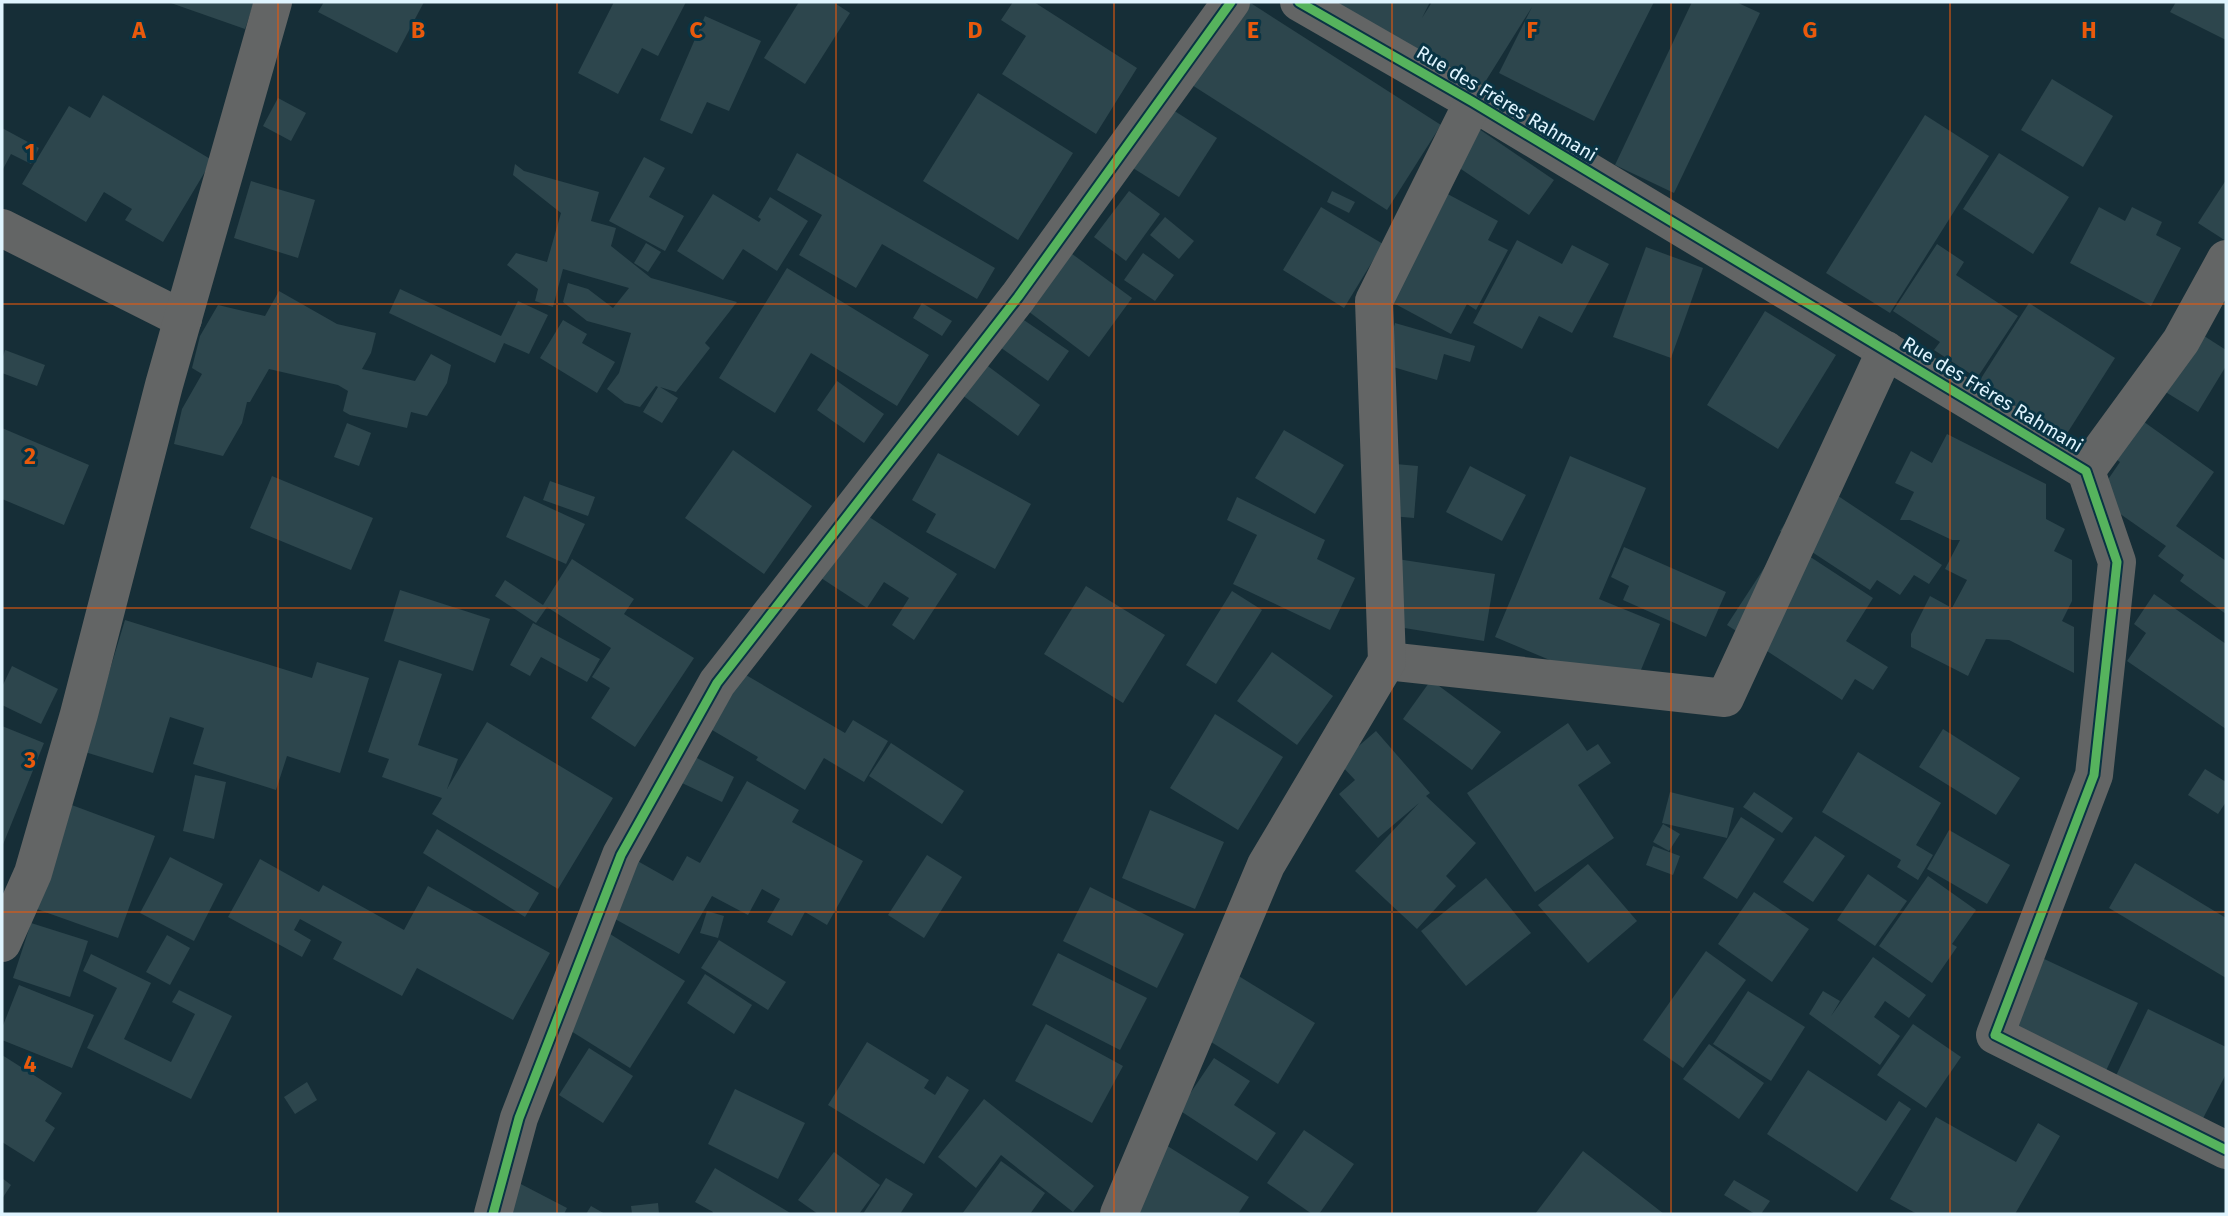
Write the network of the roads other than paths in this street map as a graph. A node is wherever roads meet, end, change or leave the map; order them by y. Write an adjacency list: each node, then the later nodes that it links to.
1 (273, 2): 7 (street)
2 (1231, 2): 13 (street)
3 (1299, 2): 4 (street, Rue des Frères Rahmani)
4 (1473, 102): 8 (street, Rue des Frères Rahmani); 10 (street)
5 (2, 228): 7 (street)
6 (2226, 259): 9 (street)
7 (183, 319): 11 (street)
8 (1886, 350): 9 (street, Rue des Frères Rahmani); 10 (street)
9 (2086, 471): 12 (street, Rue des Frères Rahmani)
10 (1387, 661): 14 (street)
11 (2, 943)
12 (2226, 1150)
13 (493, 1214)
14 (1119, 1214)

